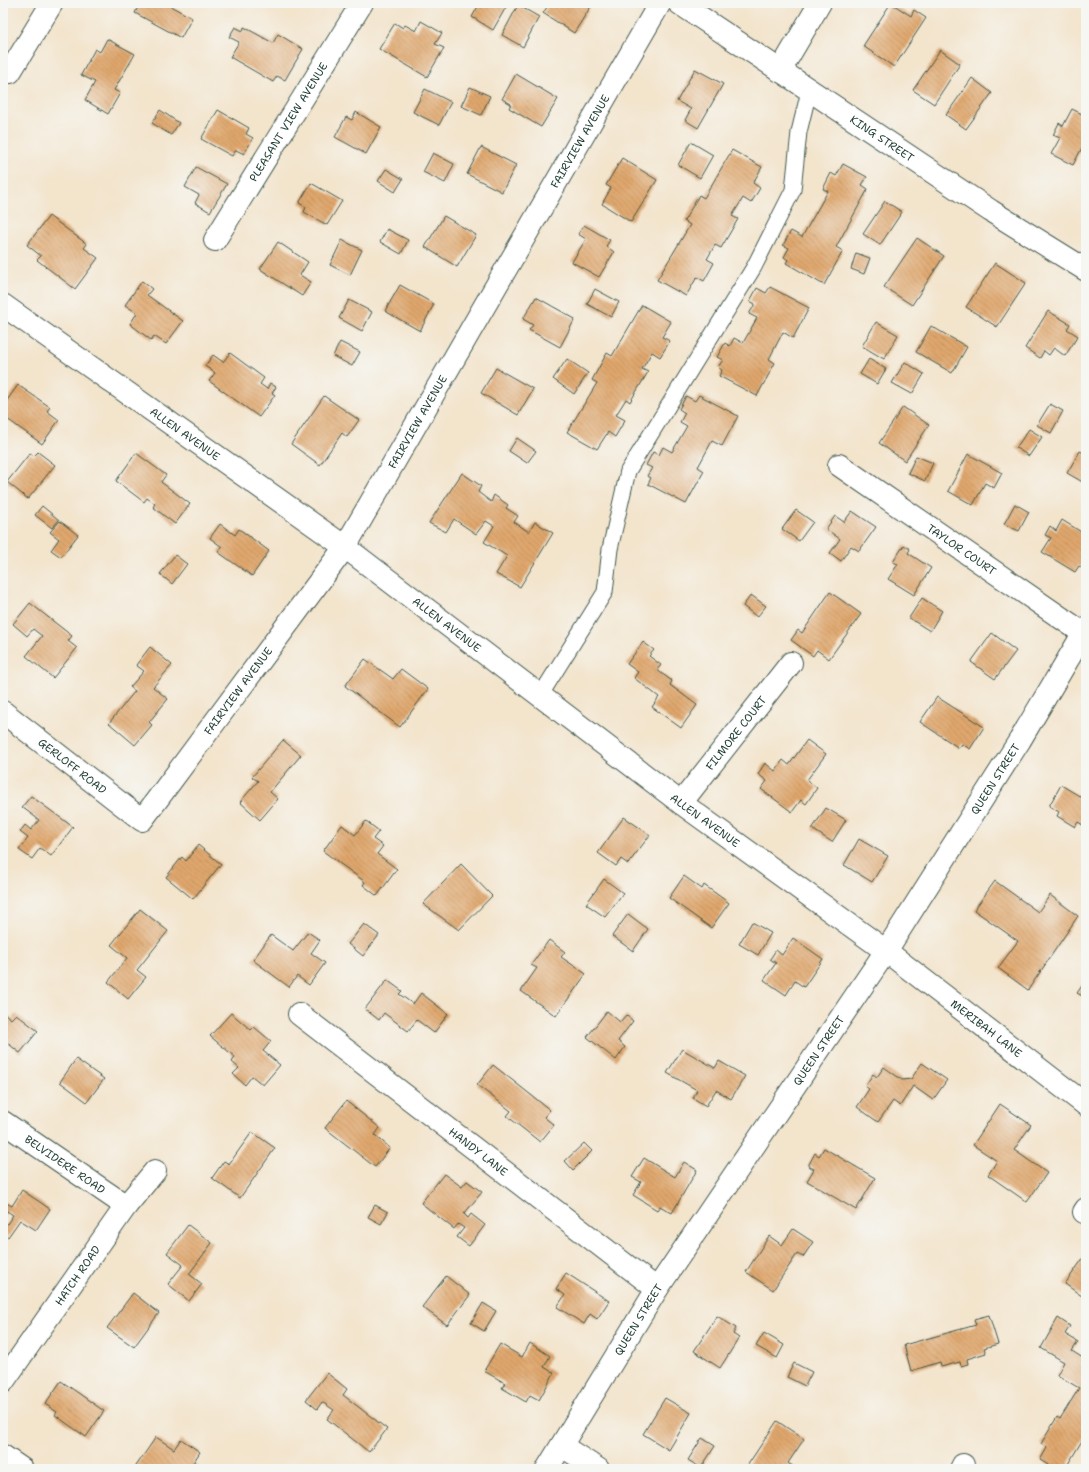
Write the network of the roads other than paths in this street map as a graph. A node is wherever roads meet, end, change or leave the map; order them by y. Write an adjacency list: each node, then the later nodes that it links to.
1 (52, 3): 7 (street)
2 (362, 3): 9 (street, PLEASANT VIEW AVENUE)
3 (660, 3): 13 (street, FAIRVIEW AVENUE)
4 (679, 3): 6 (street, KING STREET)
5 (820, 3): 6 (street)
6 (780, 71): 8 (street, KING STREET)
7 (10, 72)
8 (810, 91): 10 (street, KING STREET); 16 (lane)
9 (215, 240)
10 (1086, 270)
11 (3, 305): 13 (street, ALLEN AVENUE)
12 (839, 465): 14 (street, TAYLOR COURT)
13 (345, 547): 16 (street, ALLEN AVENUE); 19 (street, FAIRVIEW AVENUE)
14 (1085, 631): 20 (street, QUEEN STREET)
15 (791, 663): 18 (street, FILMORE COURT)
16 (540, 696): 18 (street, ALLEN AVENUE)
17 (3, 712): 19 (street, GERLOFF ROAD)
18 (681, 804): 20 (street, ALLEN AVENUE)
19 (142, 820)
20 (886, 951): 22 (street, MERIBAH LANE); 26 (street, QUEEN STREET)
21 (299, 1014): 26 (street, HANDY LANE)
22 (1086, 1106)
23 (3, 1122): 25 (street, BELVIDERE ROAD)
24 (155, 1171): 25 (street, HATCH ROAD)
25 (126, 1206): 27 (street, HATCH ROAD)
26 (657, 1289): 28 (street, QUEEN STREET)
27 (3, 1382)
28 (562, 1446): 31 (street, QUEEN STREET); 32 (street)
29 (3, 1456): 30 (street)
30 (22, 1469)
31 (547, 1469)
32 (598, 1469)

